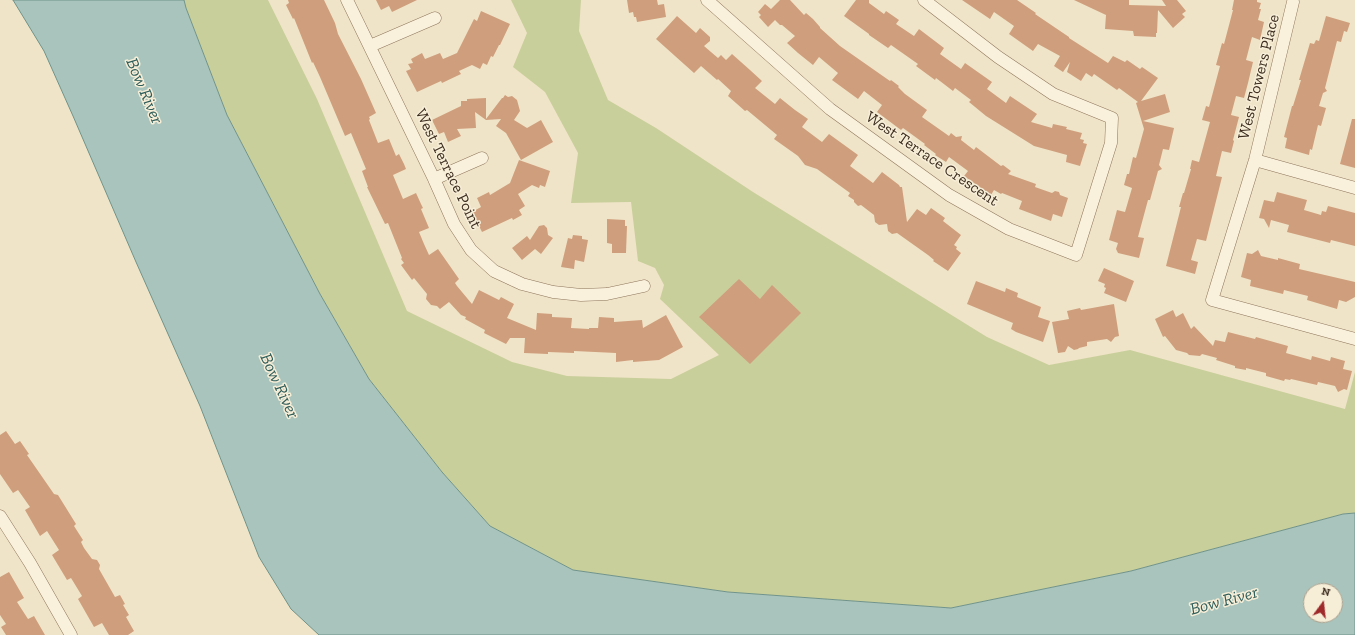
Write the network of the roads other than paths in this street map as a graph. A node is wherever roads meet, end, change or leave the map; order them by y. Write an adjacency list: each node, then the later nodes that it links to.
1 (348, 0): 6 (street, West Terrace Point)
2 (707, 0): 3 (street, West Terrace Crescent)
3 (924, 0)
4 (1293, 2): 8 (street, West Towers Place)
5 (435, 18): 6 (street)
6 (370, 46): 9 (street, West Terrace Point)
7 (482, 158): 9 (street)
8 (1255, 160): 10 (street); 12 (street, West Towers Place)
9 (434, 179): 11 (street, West Terrace Point)
10 (1355, 188)
11 (644, 286)
12 (1355, 339)
13 (0, 516): 14 (street)
14 (71, 635)

